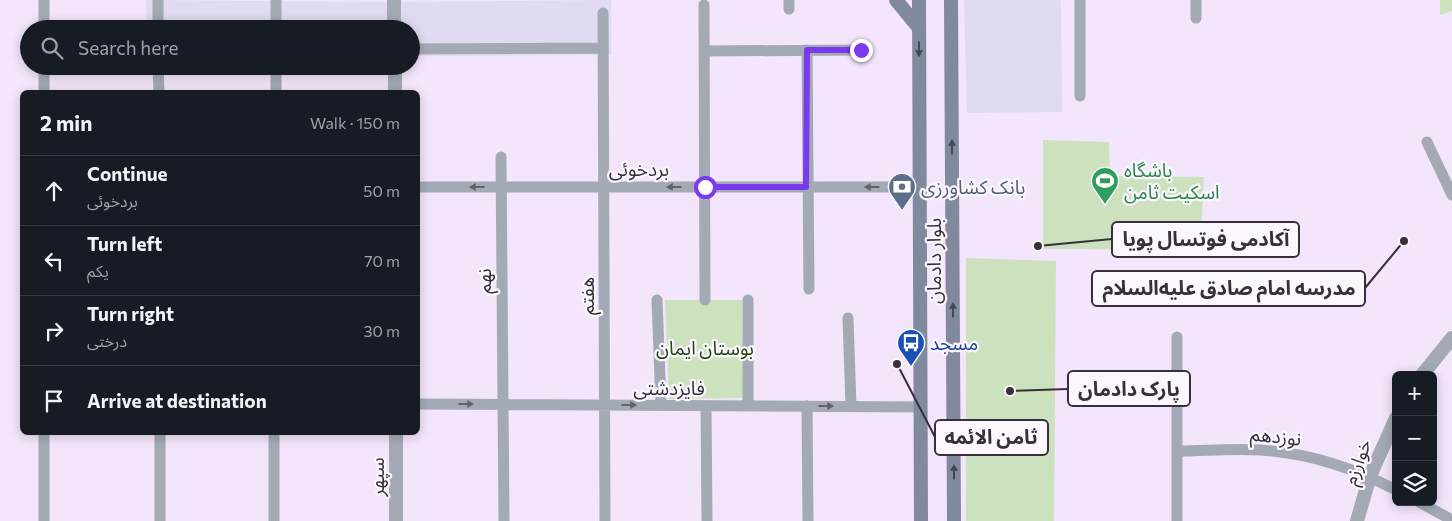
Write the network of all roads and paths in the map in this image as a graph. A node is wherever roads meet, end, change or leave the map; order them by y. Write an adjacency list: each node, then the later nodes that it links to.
1 (44, 0): 13 (street)
2 (158, 0): 14 (street)
3 (276, 0): 15 (street)
4 (394, 0): 16 (street)
5 (896, 0): 17 (main road)
6 (919, 0): 17 (main road, بلوار دادمان)
7 (951, 0): 77 (main road, بلوار دادمان, one-way to 7)
8 (1080, 0): 31 (street)
9 (1196, 0): 12 (street)
10 (704, 5): 22 (street)
11 (603, 13): 18 (street, هفتم)
12 (1196, 18)
13 (44, 20)
14 (158, 20)
15 (276, 20)
16 (394, 20)
17 (919, 28): 39 (main road, بلوار دادمان, one-way to 39)
18 (604, 48): 19 (street); 36 (street, هفتم)
19 (420, 49)
20 (807, 50): 21 (street); 22 (street); 38 (street)
21 (861, 50)
22 (704, 51): 37 (street)
23 (44, 75): 27 (street)
24 (158, 75): 28 (street)
25 (276, 75): 29 (street)
26 (395, 75): 30 (street)
27 (44, 90)
28 (159, 90)
29 (276, 90)
30 (395, 90)
31 (1080, 96)
32 (1427, 142): 40 (street)
33 (501, 157): 35 (street, نهم)
34 (420, 186): 35 (street, بردخوئی, one-way to 34)
35 (501, 187): 36 (street, بردخوئی); 50 (street, نهم)
36 (604, 187): 37 (street, بردخوئی, one-way to 36); 51 (street, هفتم)
37 (705, 187): 38 (street, بردخوئی); 43 (street)
38 (806, 187): 39 (street, بردخوئی, one-way to 38); 41 (street)
39 (920, 187): 57 (main road, بلوار دادمان)
40 (1452, 195)
41 (809, 290)
42 (657, 300): 52 (street)
43 (705, 300)
44 (748, 300): 54 (street)
45 (848, 318): 56 (street)
46 (1177, 337): 63 (street)
47 (1452, 338): 48 (street)
48 (1425, 371)
49 (420, 404): 50 (street, فایزدشتی, one-way to 50)
50 (503, 405): 51 (street, فایزدشتی); 72 (street, نهم)
51 (605, 405): 52 (street, فایزدشتی, one-way to 52); 73 (street, هفتم)
52 (661, 406): 53 (street, فایزدشتی)
53 (706, 406): 54 (street, فایزدشتی); 74 (street)
54 (748, 406): 55 (street, فایزدشتی)
55 (807, 406): 56 (street, فایزدشتی, one-way to 56); 75 (street)
56 (851, 406): 57 (street, فایزدشتی)
57 (921, 407): 76 (main road, بلوار دادمان)
58 (1392, 427): 64 (street, خوارزم)
59 (44, 435): 68 (street)
60 (160, 435): 69 (street)
61 (274, 435): 70 (street)
62 (396, 435): 71 (street, سپهر)
63 (1177, 451): 64 (street, نوزدهم); 78 (street)
64 (1370, 476): 65 (street, نوزدهم); 79 (street, خوارزم)
65 (1392, 488)
66 (1426, 506): 67 (street)
67 (1452, 520)
68 (44, 521)
69 (160, 521)
70 (274, 521)
71 (396, 521)
72 (504, 521)
73 (605, 521)
74 (707, 521)
75 (808, 521)
76 (921, 521)
77 (954, 521)
78 (1177, 521)
79 (1357, 521)

